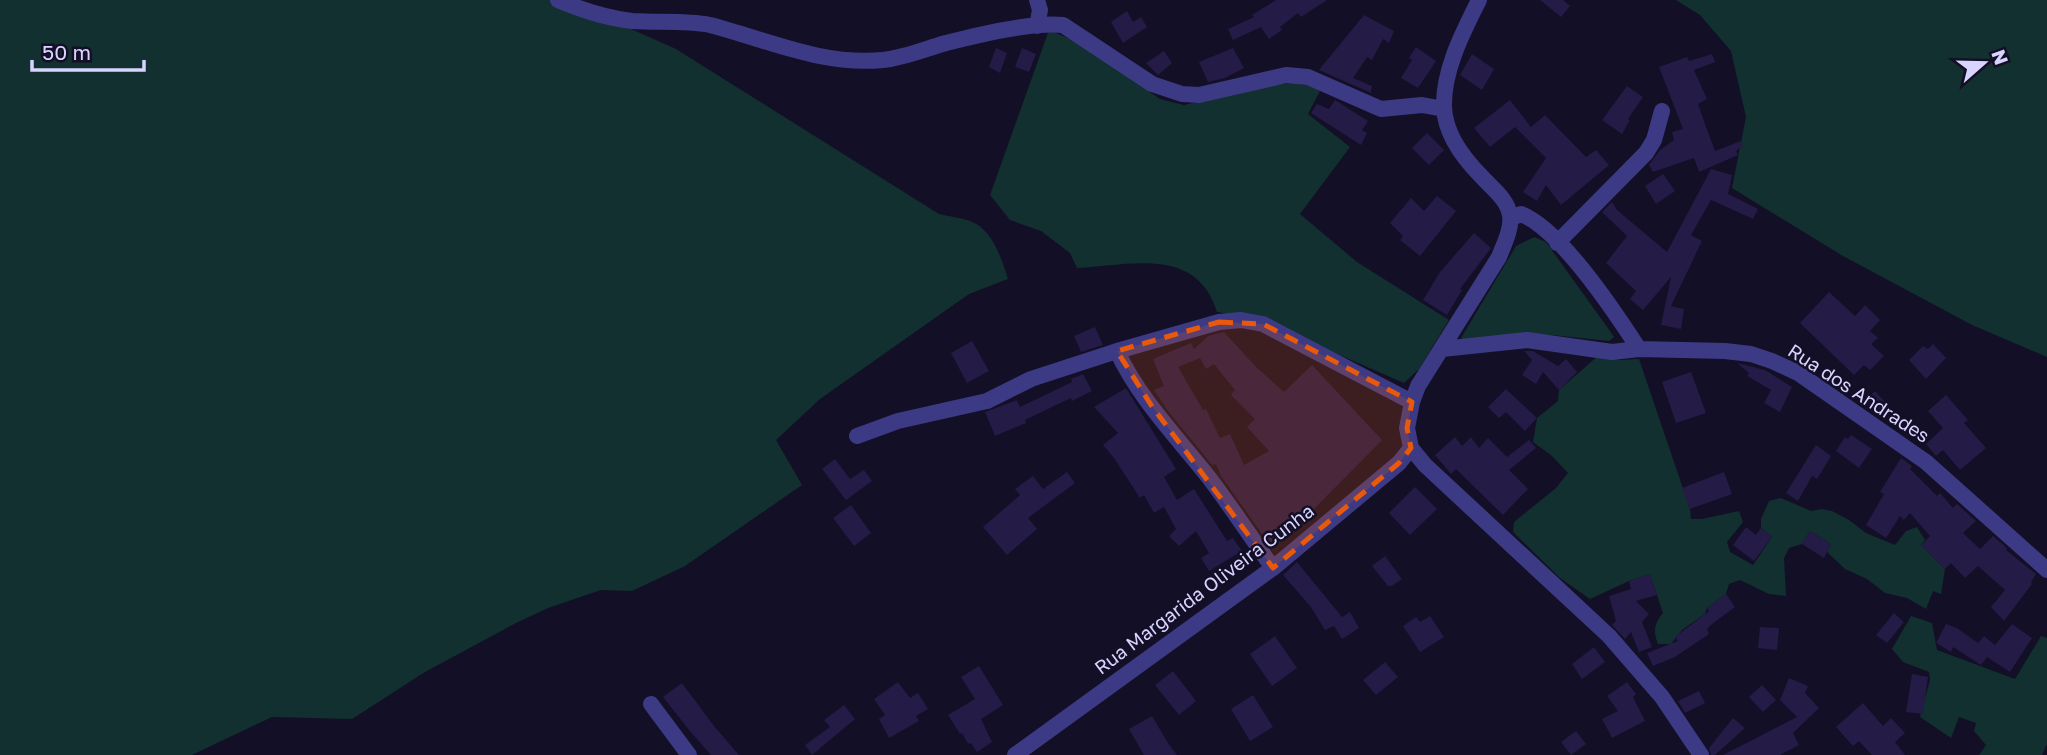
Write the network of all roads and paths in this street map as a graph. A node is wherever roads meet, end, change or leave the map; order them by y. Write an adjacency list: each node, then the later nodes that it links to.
1 (558, 0): 4 (street)
2 (1037, 0): 4 (street)
3 (1479, 0): 5 (street)
4 (1037, 26): 5 (street)
5 (1444, 108): 7 (street)
6 (1662, 111): 8 (street)
7 (1511, 218): 8 (street); 9 (street)
8 (1557, 243): 10 (street)
9 (1442, 349): 10 (street, Rua dos Andrades); 12 (street)
10 (1639, 349): 16 (street, Rua dos Andrades)
11 (1118, 351): 12 (street); 13 (street); 15 (street)
12 (1412, 402): 14 (street)
13 (857, 436)
14 (1411, 448): 15 (street, Rua Margarida Oliveira Cunha); 20 (street)
15 (1273, 568): 19 (street, Rua Margarida Oliveira Cunha)
16 (2047, 570)
17 (651, 704): 18 (street)
18 (689, 755)
19 (1015, 755)
20 (1701, 755)

